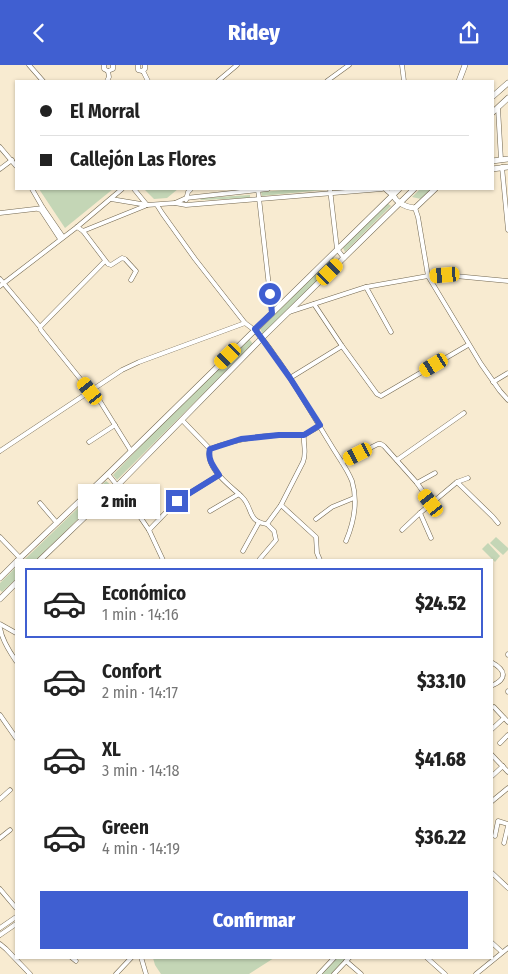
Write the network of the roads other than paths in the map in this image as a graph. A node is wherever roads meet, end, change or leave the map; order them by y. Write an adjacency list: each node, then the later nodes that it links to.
1 (29, 65): 12 (street)
2 (104, 65): 10 (street)
3 (114, 65): 10 (street)
4 (138, 65): 11 (street)
5 (145, 65): 11 (street)
6 (237, 65): 15 (street)
7 (349, 65): 16 (street)
8 (402, 65): 17 (street)
9 (464, 65): 18 (main road)
10 (108, 71): 13 (street)
11 (143, 71): 14 (street)
12 (42, 80)
13 (108, 80)
14 (148, 80)
15 (219, 80)
16 (328, 80)
17 (404, 80)
18 (459, 80)
19 (508, 83): 20 (main road)
20 (494, 95)
21 (508, 98): 22 (main road)
22 (498, 108): 23 (main road); 25 (street)
23 (494, 111)
24 (0, 147): 27 (street)
25 (501, 159): 26 (main road); 28 (main road)
26 (508, 159)
27 (12, 160): 29 (street); 32 (street)
28 (494, 161)
29 (15, 164)
30 (502, 167): 31 (main road); 33 (main road); 60 (street)
31 (508, 167)
32 (0, 169)
33 (494, 169)
34 (32, 190): 56 (street)
35 (121, 190): 49 (street)
36 (135, 190): 53 (street)
37 (190, 190): 48 (street)
38 (251, 190): 48 (street)
39 (259, 190): 50 (street)
40 (357, 190): 46 (street)
41 (385, 190): 47 (street)
42 (392, 190): 47 (main road)
43 (398, 190): 47 (main road)
44 (413, 190): 52 (main road)
45 (434, 190): 57 (main road)
46 (330, 191): 50 (street); 63 (street)
47 (392, 195): 52 (main road); 63 (main road)
48 (186, 198): 51 (street); 55 (street)
49 (111, 199): 53 (street); 59 (street)
50 (260, 199): 55 (street); 73 (street)
51 (175, 203): 54 (street); 55 (street)
52 (399, 203): 57 (main road); 64 (main road)
53 (147, 205): 54 (street); 61 (street)
54 (158, 205): 75 (street)
55 (186, 205)
56 (40, 208): 58 (street); 62 (street)
57 (415, 208): 66 (street)
58 (0, 213)
59 (77, 227): 61 (street); 62 (street)
60 (508, 230)
61 (83, 231): 65 (street)
62 (62, 238): 70 (street)
63 (337, 249): 64 (street); 73 (main road)
64 (344, 258): 74 (main road)
65 (105, 261): 68 (street); 76 (street)
66 (428, 276): 69 (street); 71 (street); 80 (street)
67 (0, 279): 70 (street)
68 (131, 281)
69 (508, 281)
70 (2, 285): 76 (street)
71 (366, 287): 72 (street); 78 (street)
72 (314, 304): 74 (street); 81 (street)
73 (272, 313): 77 (main road)
74 (289, 313): 79 (main road)
75 (246, 323): 77 (street); 85 (street)
76 (40, 327): 85 (street)
77 (255, 329): 79 (street); 95 (main road)
78 (391, 332)
79 (262, 338): 83 (street); 88 (main road)
80 (468, 345): 81 (street); 84 (street)
81 (342, 346): 83 (street)
82 (508, 373): 84 (street)
83 (290, 378): 90 (street)
84 (493, 382): 86 (street)
85 (91, 391): 89 (street); 94 (street)
86 (508, 399)
87 (464, 413): 96 (street)
88 (182, 420): 93 (street); 104 (main road)
89 (115, 425): 92 (street); 95 (street)
90 (320, 425): 91 (street); 97 (street)
91 (304, 435): 93 (street); 109 (street)
92 (89, 442)
93 (210, 449): 100 (street)
94 (0, 451)
95 (131, 451): 99 (main road)
96 (397, 460): 97 (street); 103 (street)
97 (342, 461): 106 (street)
98 (434, 473): 103 (street)
99 (108, 474): 104 (street); 114 (main road)
100 (219, 475): 105 (street); 117 (street)
101 (468, 478): 102 (street)
102 (457, 482): 108 (street); 115 (street)
103 (417, 483): 108 (street)
104 (117, 486): 117 (street); 125 (main road)
105 (239, 494): 110 (street); 113 (street)
106 (354, 498): 112 (street); 121 (street)
107 (40, 503): 114 (street)
108 (431, 503): 111 (street)
109 (281, 505): 116 (street); 128 (street)
110 (210, 511)
111 (420, 513): 118 (street); 120 (street)
112 (316, 519)
113 (259, 522): 116 (street); 122 (street)
114 (57, 523): 124 (main road)
115 (498, 523)
116 (268, 524): 127 (street)
117 (149, 530): 126 (street)
118 (402, 530)
119 (0, 537): 123 (street)
120 (431, 539)
121 (346, 541)
122 (243, 551)
123 (17, 559)
124 (19, 559)
125 (41, 559)
126 (164, 559)
127 (260, 559)
128 (320, 559)
129 (15, 563): 130 (main road)
130 (0, 578)
131 (15, 584): 132 (main road)
132 (1, 596)
133 (0, 624): 135 (street)
134 (0, 628): 136 (street)
135 (15, 632)
136 (15, 660)
137 (493, 663): 138 (street)
138 (493, 685)
139 (494, 707): 141 (street)
140 (0, 715): 145 (street)
141 (504, 718): 142 (street); 143 (street)
142 (508, 722)
143 (493, 728)
144 (508, 735): 146 (street)
145 (15, 737)
146 (500, 743)
147 (493, 756): 148 (street)
148 (503, 766): 149 (street); 150 (street)
149 (508, 772)
150 (493, 775)
151 (508, 788): 154 (street)
152 (10, 790): 153 (street)
153 (0, 799)
154 (493, 800)
155 (508, 825): 157 (street); 159 (street)
156 (10, 830): 158 (street)
157 (494, 836)
158 (0, 838)
159 (504, 843)
160 (493, 873): 161 (street)
161 (508, 888)
162 (1, 891): 163 (street)
163 (15, 907)
164 (15, 918): 166 (street)
165 (15, 925): 167 (street)
166 (0, 928)
167 (0, 935)
168 (0, 944): 172 (street)
169 (493, 944): 171 (street)
170 (508, 948): 171 (street)
171 (502, 952): 186 (street)
172 (15, 958)
173 (16, 959): 179 (street)
174 (130, 959): 180 (street)
175 (142, 959): 181 (street)
176 (333, 959): 182 (street)
177 (348, 959): 183 (street); 184 (street)
178 (428, 959): 185 (street)
179 (30, 974)
180 (116, 974)
181 (146, 974)
182 (319, 974)
183 (334, 974)
184 (361, 974)
185 (446, 974)
186 (476, 974)

